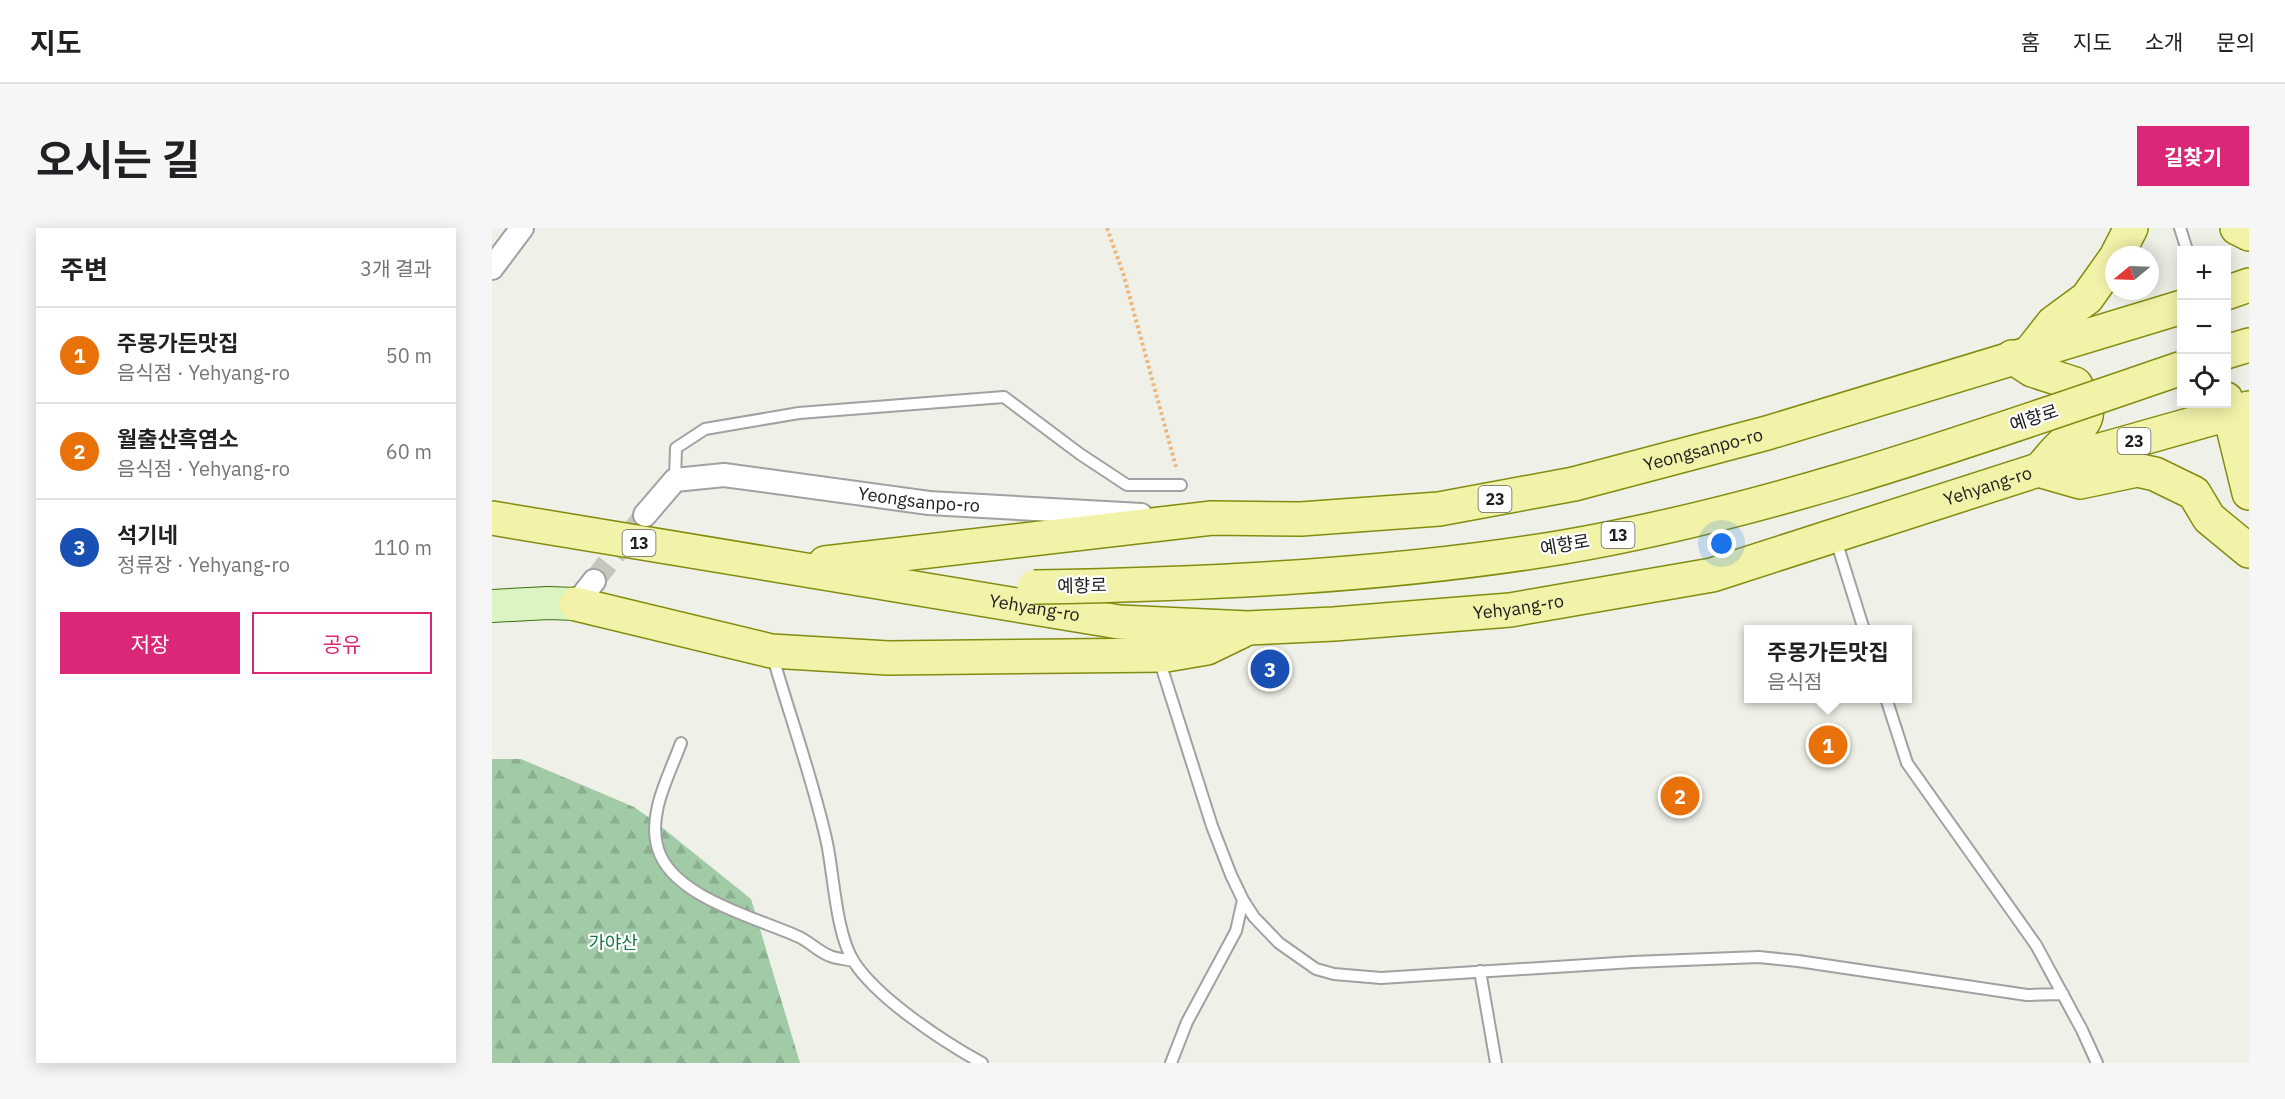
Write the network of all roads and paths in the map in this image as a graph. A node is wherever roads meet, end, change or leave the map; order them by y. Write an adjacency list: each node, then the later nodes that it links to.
1 (522, 228): 9 (street)
2 (1107, 228): 21 (path)
3 (2131, 228): 7 (main road)
4 (2180, 228): 8 (lane)
5 (2237, 228): 6 (main road)
6 (2249, 234)
7 (2122, 246)
8 (2186, 246)
9 (492, 268)
10 (2105, 273): 16 (main road)
11 (2249, 285): 12 (main road)
12 (2231, 290)
13 (2177, 308): 16 (main road, Yeongsanpo-ro / 23)
14 (2249, 345): 15 (main road)
15 (2231, 350)
16 (2021, 354): 19 (main road); 25 (main road, Yeongsanpo-ro / 23)
17 (2177, 369): 29 (main road, 예향로 / 13, bridge)
18 (2235, 407): 19 (main road, Yehyang-ro / 23); 22 (main road, 23)
19 (2038, 470): 26 (main road, Yehyang-ro / 23); 27 (main road)
20 (675, 480): 21 (lane); 23 (street); 25 (street, Yeongsanpo-ro)
21 (1181, 485)
22 (2249, 493)
23 (645, 515)
24 (492, 518): 28 (main road, Yehyang-ro / 13)
25 (1212, 518): 28 (main road, Yeongsanpo-ro / 23)
26 (1835, 537): 32 (lane); 33 (main road, Yehyang-ro / 23)
27 (2249, 551)
28 (785, 568): 29 (main road, Yehyang-ro / 13); 33 (main road, Yehyang-ro / 23)
29 (1034, 587)
30 (585, 593): 31 (street); 34 (main road)
31 (492, 606)
32 (1862, 625)
33 (1248, 628): 35 (main road)
34 (771, 651): 35 (main road); 39 (lane)
35 (1158, 656): 38 (lane)
36 (1887, 703): 41 (lane)
37 (681, 743): 39 (lane)
38 (1243, 900): 40 (lane); 43 (lane)
39 (853, 961): 42 (lane)
40 (1480, 972): 41 (lane); 44 (lane)
41 (2063, 994): 45 (lane)
42 (982, 1063)
43 (1171, 1063)
44 (1496, 1063)
45 (2097, 1063)

